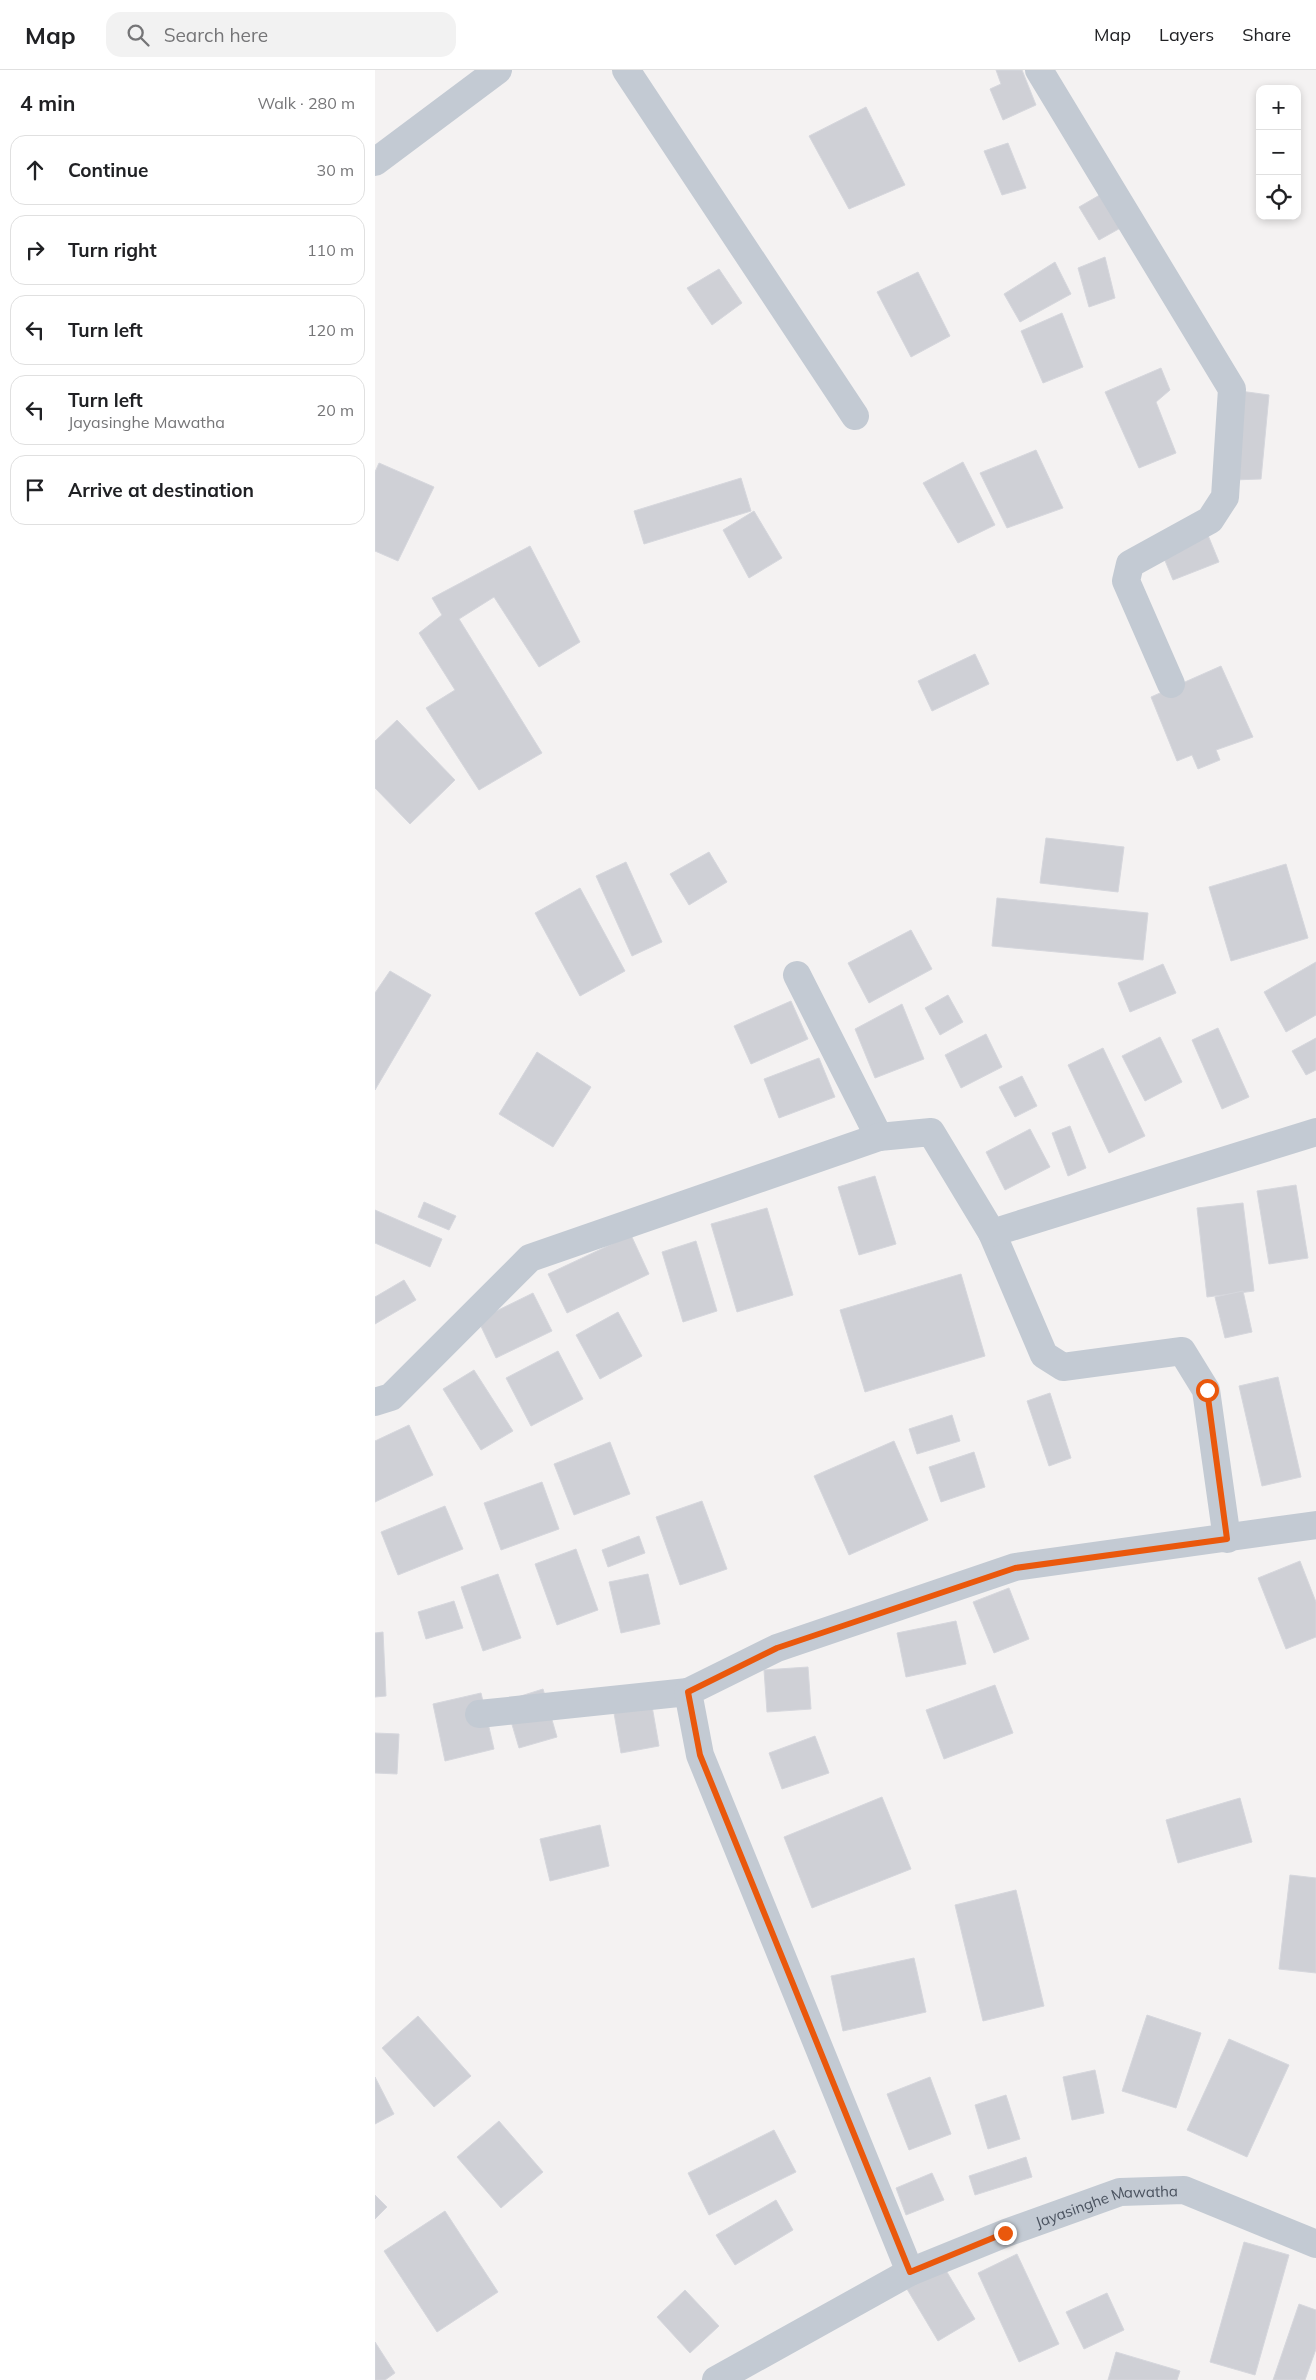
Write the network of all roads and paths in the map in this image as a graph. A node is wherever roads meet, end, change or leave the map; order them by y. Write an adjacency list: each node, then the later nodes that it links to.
1 (498, 70): 4 (street)
2 (626, 70): 5 (street)
3 (1039, 70): 6 (street)
4 (375, 162)
5 (855, 416)
6 (1171, 684)
7 (797, 975): 9 (street)
8 (1316, 1132): 10 (street)
9 (879, 1137): 10 (street); 11 (street)
10 (992, 1233): 13 (street)
11 (375, 1402)
12 (1316, 1525): 13 (street)
13 (1227, 1539): 14 (street)
14 (688, 1692): 15 (street); 17 (street)
15 (479, 1714)
16 (1316, 2244): 17 (street, Jayasinghe Mawatha)
17 (910, 2272): 18 (street, Jayasinghe Mawatha)
18 (716, 2380)

